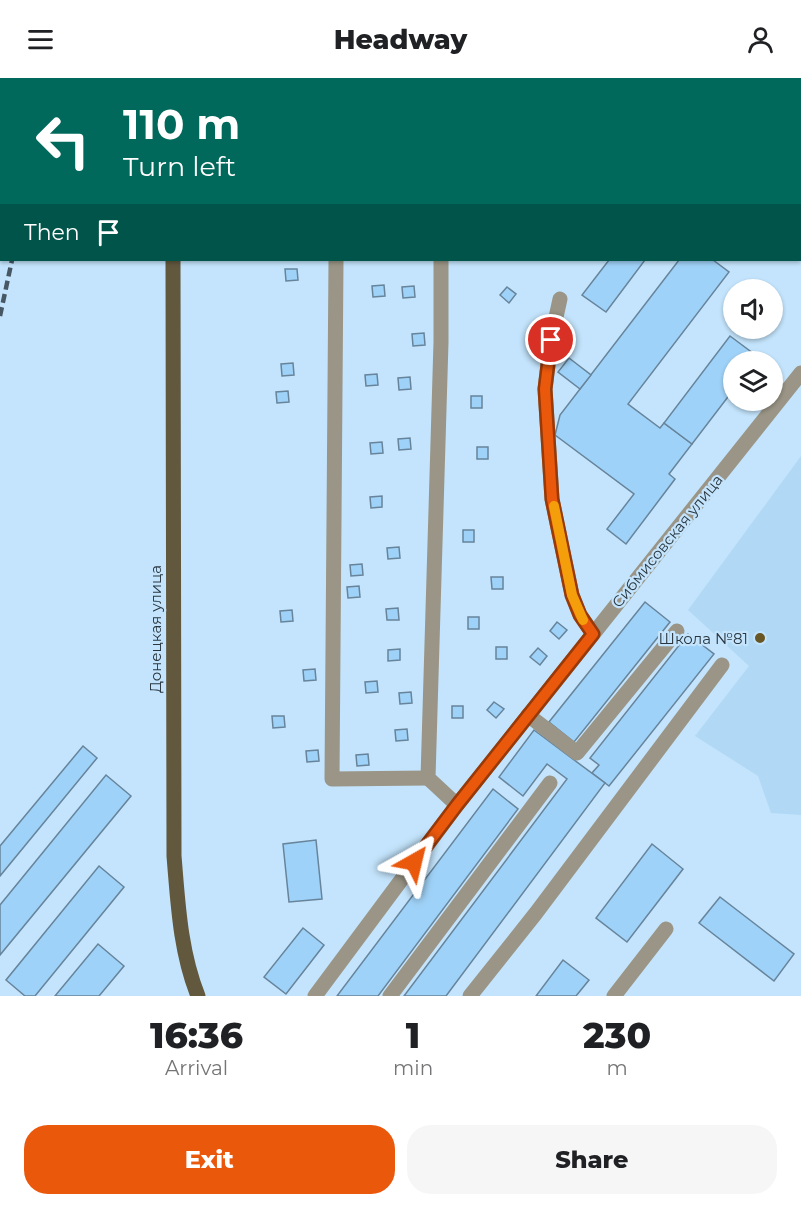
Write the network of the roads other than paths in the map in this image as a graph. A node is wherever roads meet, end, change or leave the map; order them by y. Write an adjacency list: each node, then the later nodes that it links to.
1 (173, 261): 14 (main road, Донецкая улица)
2 (336, 261): 10 (street)
3 (441, 261): 10 (street)
4 (560, 299): 7 (street)
5 (801, 373): 7 (street, Сибмисовская улица)
6 (677, 631): 9 (street)
7 (593, 634): 9 (street, Сибмисовская улица)
8 (722, 665): 17 (street)
9 (528, 716): 12 (street, Сибмисовская улица)
10 (428, 778): 12 (street)
11 (550, 783): 16 (street)
12 (457, 805): 15 (street, Сибмисовская улица)
13 (666, 929): 18 (street)
14 (198, 996)
15 (315, 996)
16 (390, 996)
17 (470, 996)
18 (614, 996)

